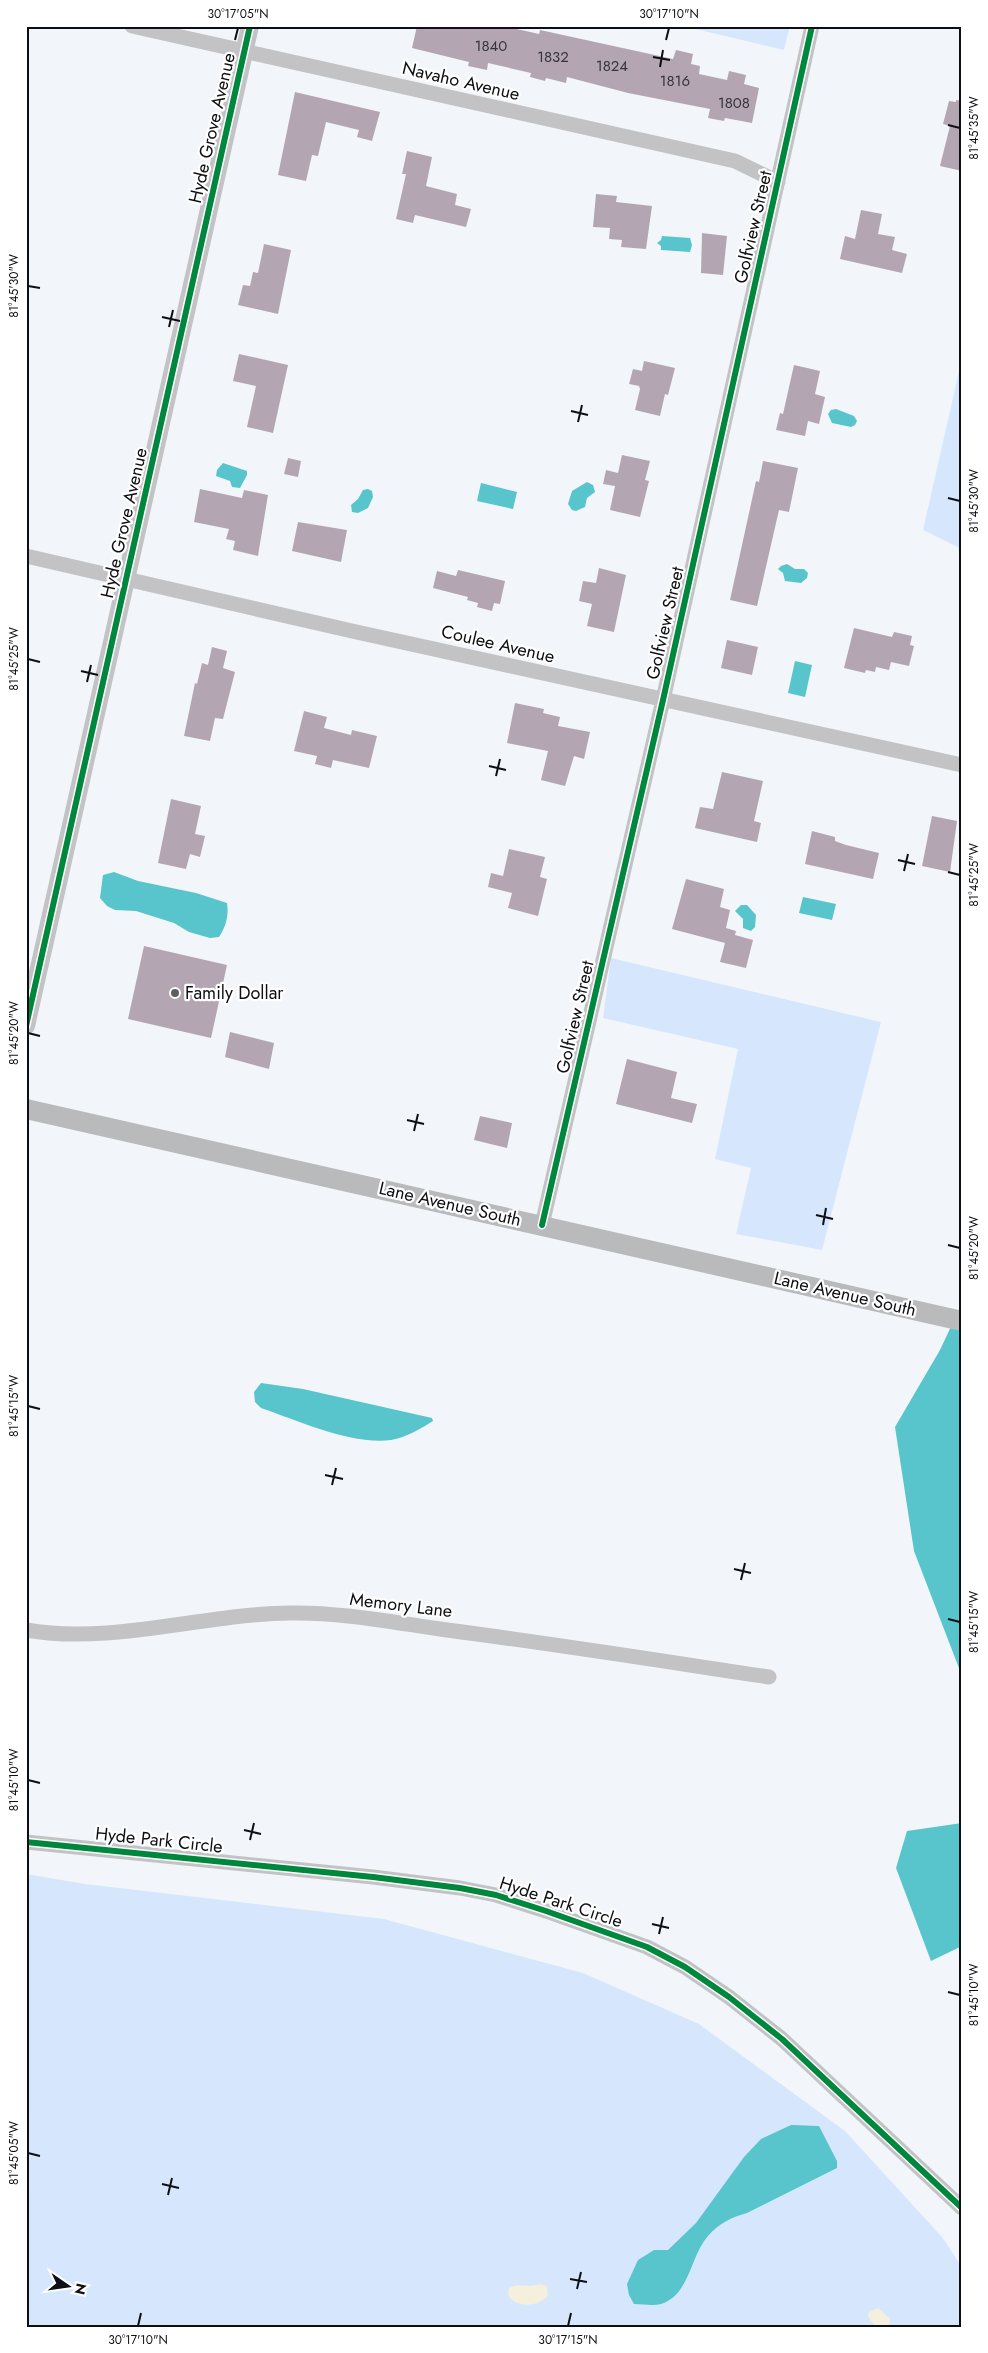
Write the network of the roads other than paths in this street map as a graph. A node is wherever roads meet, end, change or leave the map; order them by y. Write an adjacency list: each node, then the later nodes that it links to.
1 (132, 26): 4 (street, Navaho Avenue)
2 (250, 26): 4 (street, Hyde Grove Avenue)
3 (812, 26): 5 (street, Golfview Street)
4 (244, 52): 5 (street, Navaho Avenue); 7 (street, Hyde Grove Avenue)
5 (778, 182): 8 (street, Golfview Street)
6 (26, 556): 7 (street, Coulee Avenue)
7 (127, 578): 8 (street, Coulee Avenue); 10 (street, Hyde Grove Avenue)
8 (663, 700): 9 (street, Coulee Avenue); 12 (street, Golfview Street)
9 (962, 765)
10 (26, 1026)
11 (26, 1109): 12 (main road, Lane Avenue South)
12 (542, 1225): 13 (main road, Lane Avenue South)
13 (962, 1321)
14 (26, 1630): 15 (street, Memory Lane)
15 (769, 1677)
16 (26, 1842): 17 (street, Hyde Park Circle)
17 (962, 2208)

